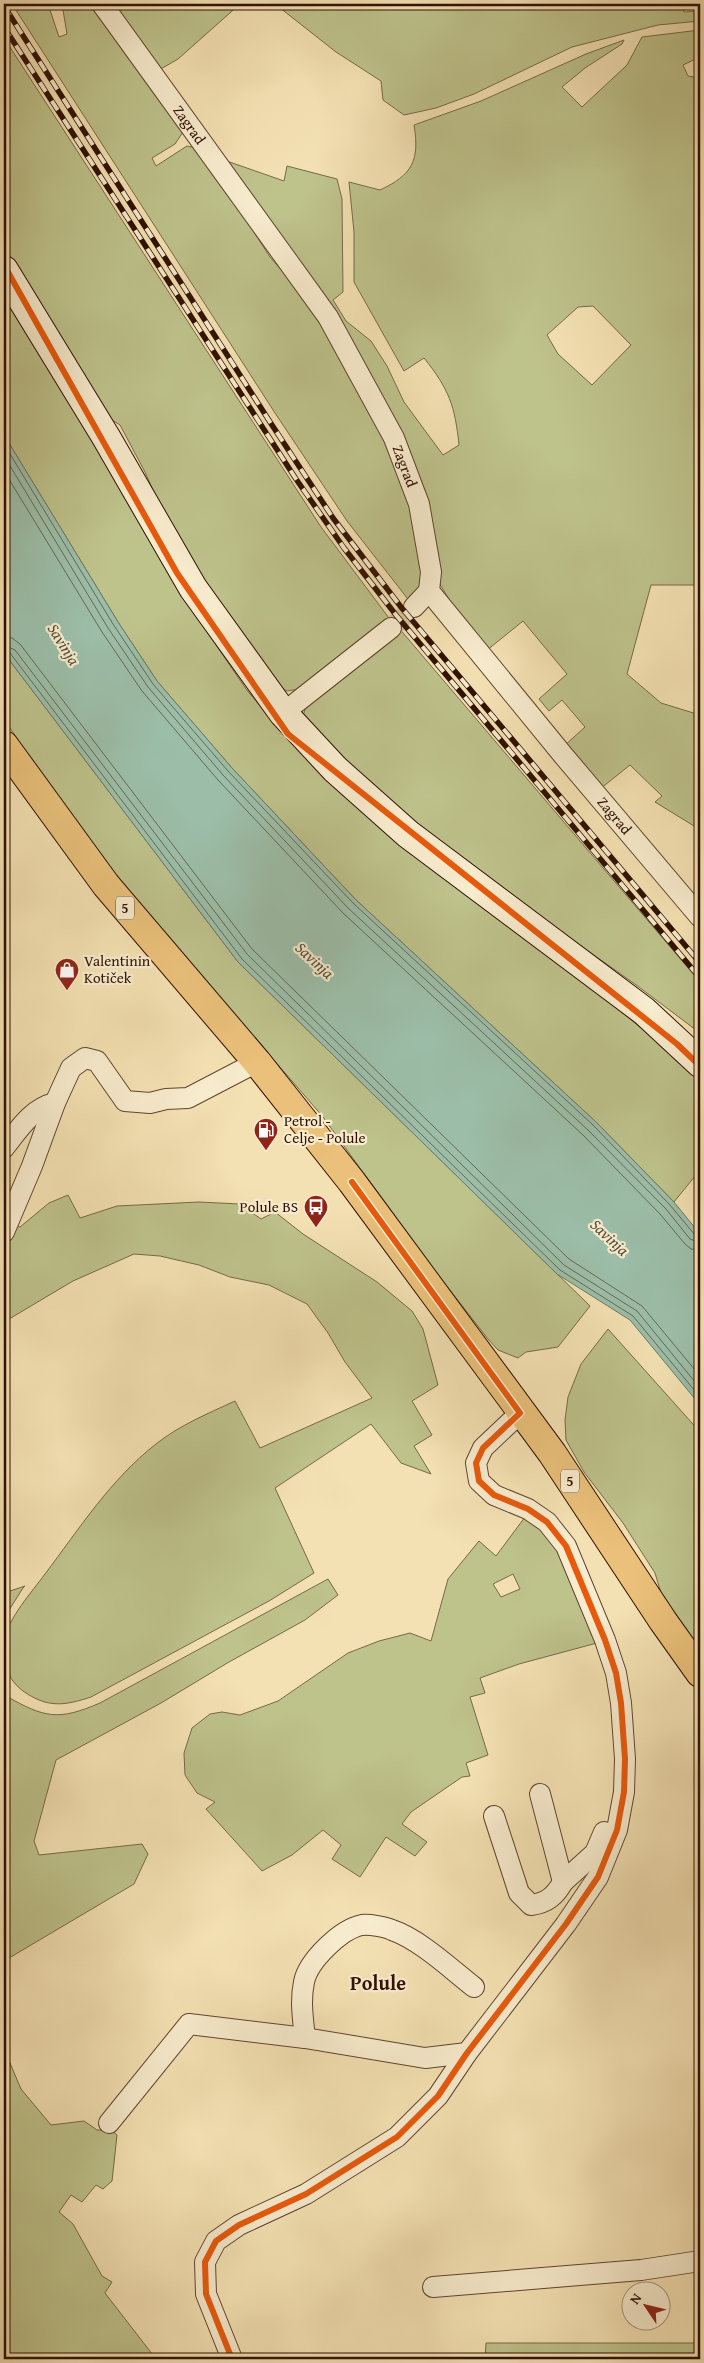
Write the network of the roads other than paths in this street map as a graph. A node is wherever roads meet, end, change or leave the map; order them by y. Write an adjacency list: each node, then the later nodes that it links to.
1 (102, 4): 3 (street, Zagrad)
2 (4, 270): 6 (street)
3 (429, 591): 4 (street); 8 (street, Zagrad)
4 (414, 607)
5 (390, 628): 6 (street)
6 (284, 713): 10 (street)
7 (4, 745): 9 (main road, 5)
8 (700, 917)
9 (257, 1062): 11 (street); 14 (main road, 5)
10 (700, 1063)
11 (55, 1103): 12 (street); 13 (street)
12 (4, 1148)
13 (4, 1232)
14 (520, 1413): 15 (main road, 5); 16 (street)
15 (700, 1673)
16 (625, 1759): 19 (street); 22 (street)
17 (540, 1794): 19 (street)
18 (494, 1816): 19 (street)
19 (563, 1882)
20 (474, 1987): 21 (street)
21 (305, 2038): 22 (street); 23 (street)
22 (467, 2054): 26 (street)
23 (109, 2123)
24 (700, 2261): 25 (street)
25 (432, 2287)
26 (232, 2359)

